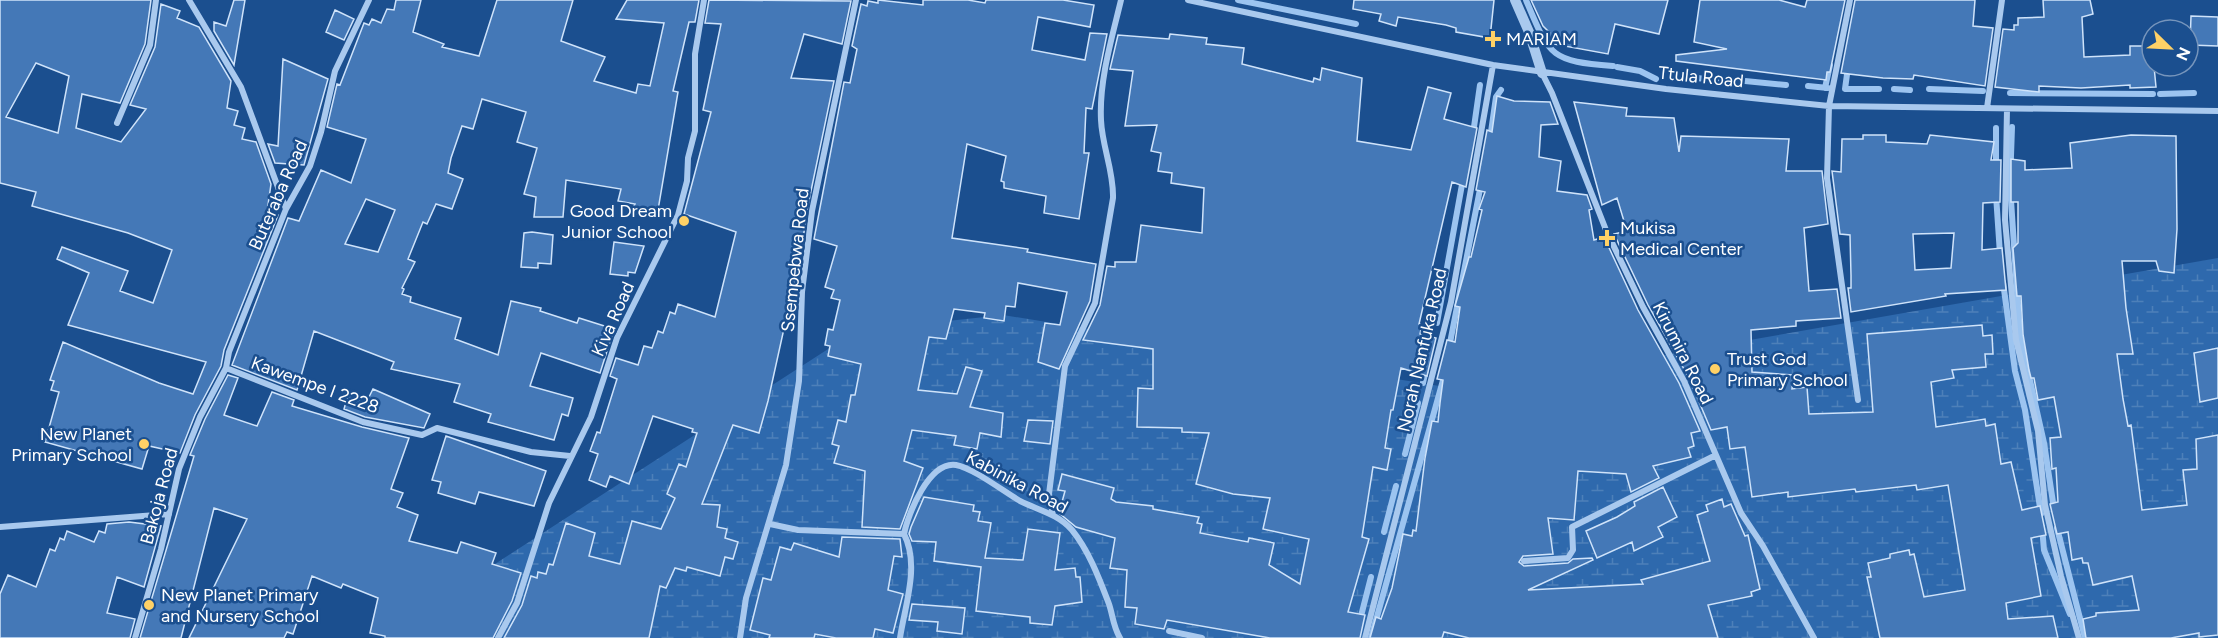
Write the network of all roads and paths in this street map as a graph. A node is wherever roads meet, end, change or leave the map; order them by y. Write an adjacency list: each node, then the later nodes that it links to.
1 (156, 0): 17 (street)
2 (189, 0): 18 (street)
3 (369, 0): 18 (street, Buteraba Road)
4 (704, 0): 21 (street, Kiva Road)
5 (855, 0): 25 (street, Ssempebwa Road)
6 (1121, 0): 24 (street)
7 (1188, 0): 11 (street, Ttula Road)
8 (1515, 0): 12 (street)
9 (1850, 0): 13 (street)
10 (2002, 0): 14 (street)
11 (1493, 65): 12 (street, Ttula Road); 36 (street, Norah Nanfuka Road)
12 (1542, 73): 13 (street, Ttula Road); 22 (street, Kirumira Road)
13 (1828, 106): 14 (street, Ttula Road); 20 (street)
14 (1987, 108): 15 (street, Ttula Road)
15 (2007, 109): 16 (street, Ttula Road); 38 (street)
16 (2218, 111)
17 (117, 123)
18 (286, 209): 19 (street, Buteraba Road)
19 (226, 368): 21 (street, Kawempe I 2228); 23 (street, Bakoja Road)
20 (1858, 400)
21 (570, 456): 31 (street, Kiva Road)
22 (1714, 456): 28 (street); 37 (street, Kirumira Road)
23 (169, 514): 26 (street); 30 (street, Bakoja Road)
24 (1053, 515): 27 (street, Kabinika Road); 34 (street, Kabinika Road)
25 (770, 524): 27 (street); 32 (street, Ssempebwa Road)
26 (0, 527)
27 (904, 534): 33 (street)
28 (1524, 561)
29 (1169, 631): 35 (street)
30 (135, 638)
31 (498, 638)
32 (740, 638)
33 (900, 638)
34 (1120, 638)
35 (1202, 638)
36 (1365, 638)
37 (1814, 638)
38 (2079, 638)

